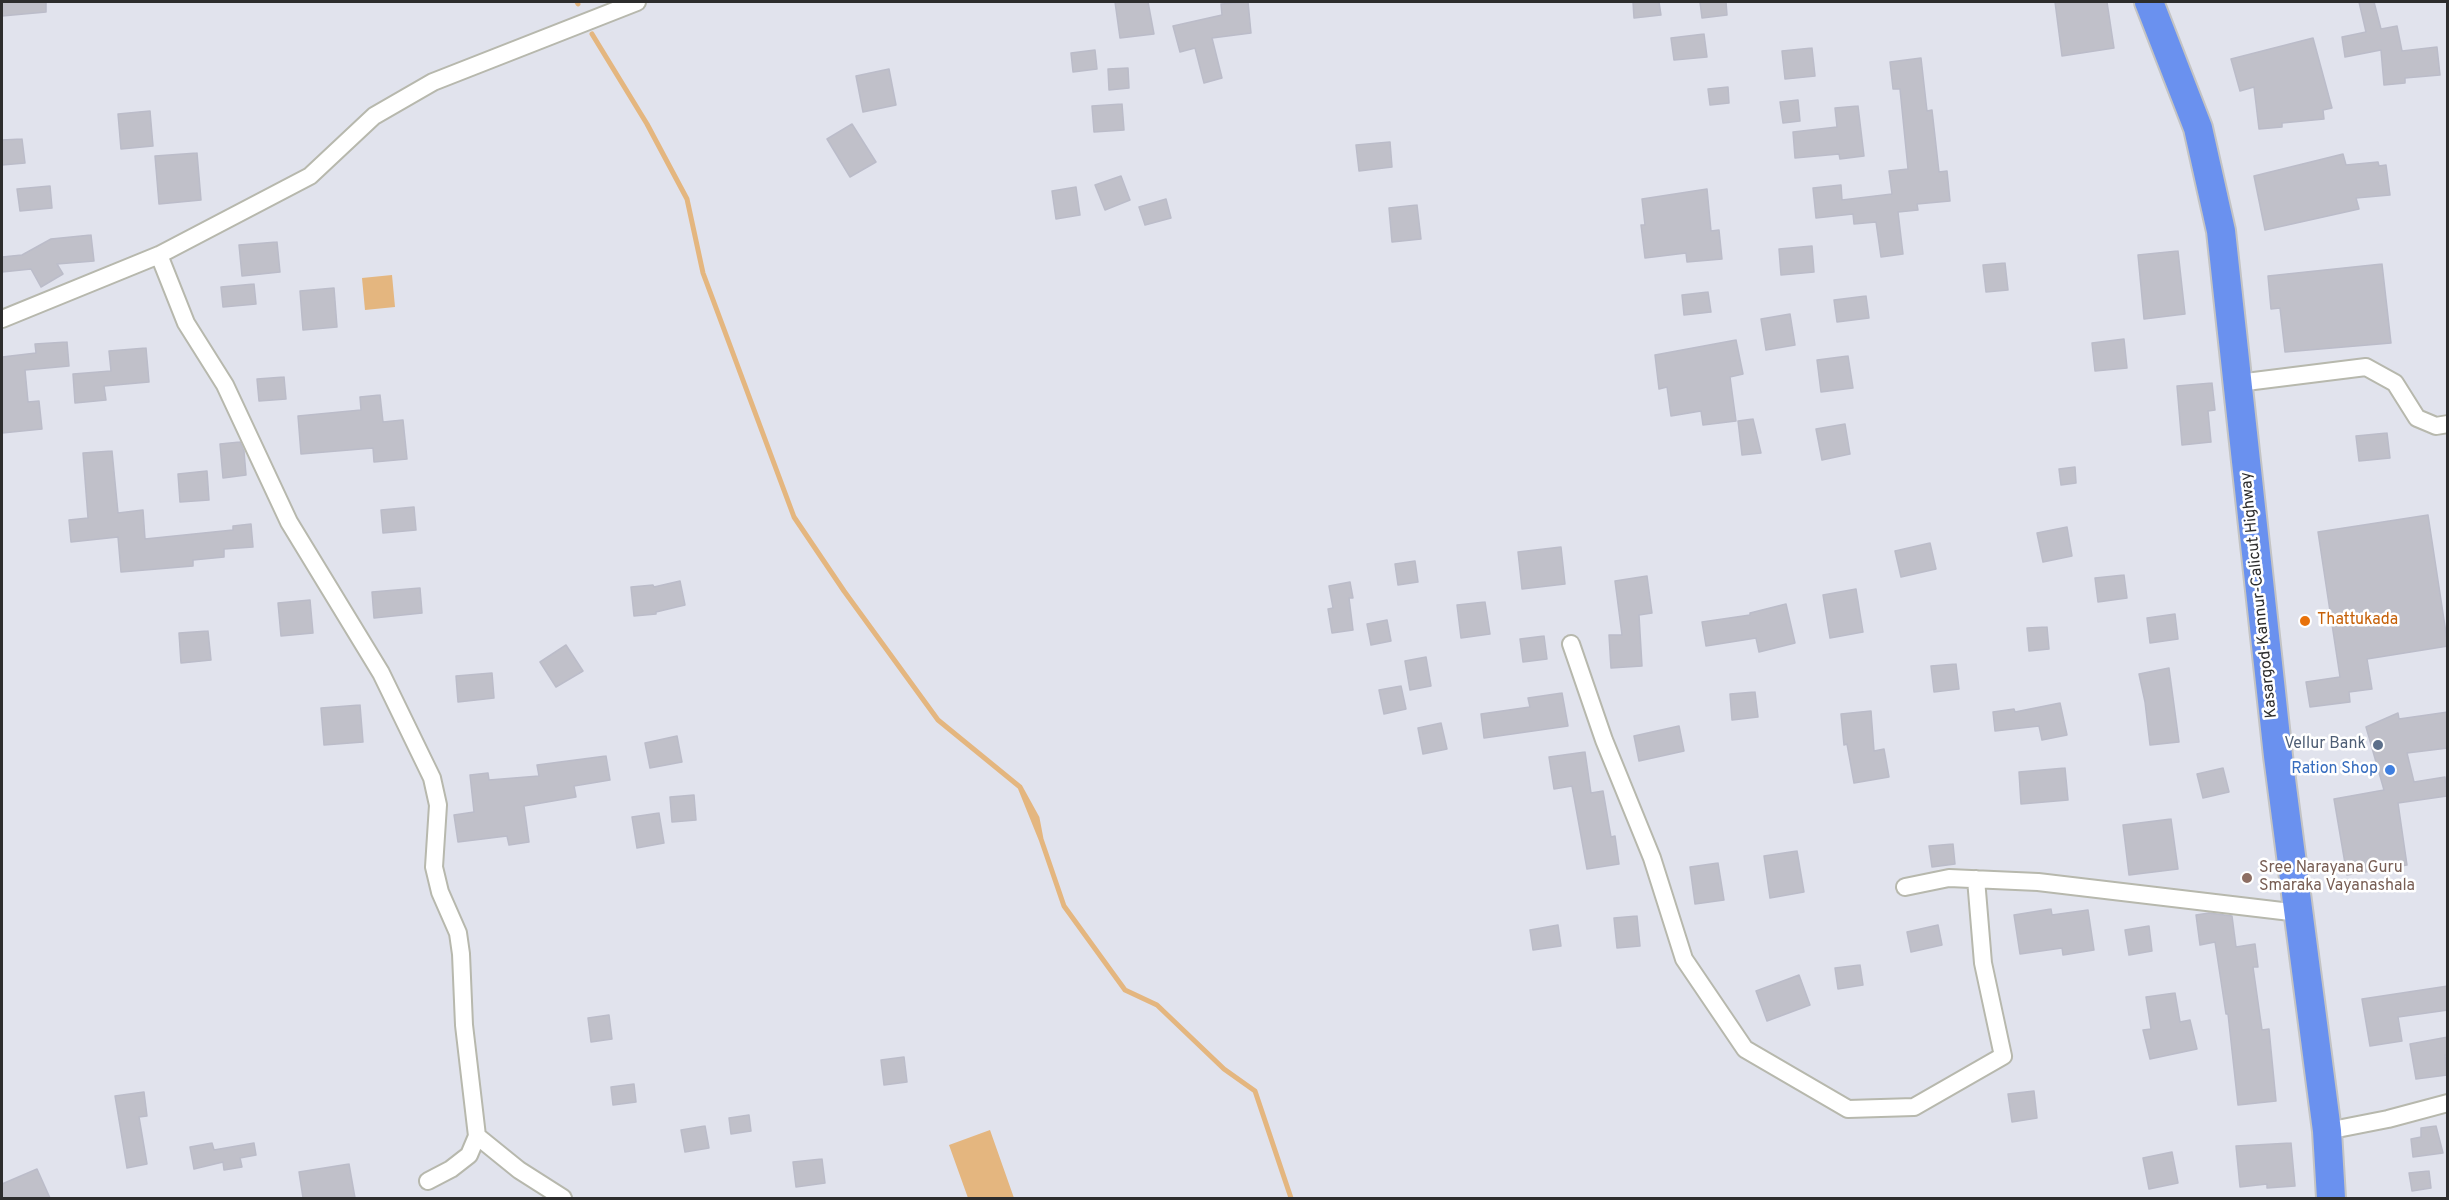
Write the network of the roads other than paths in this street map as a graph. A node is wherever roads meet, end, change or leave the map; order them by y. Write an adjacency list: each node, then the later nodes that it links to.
1 (638, 2): 3 (street)
2 (2149, 2): 5 (highway, Kasargod-Kannur-Calicut Highway)
3 (159, 255): 4 (street); 13 (street)
4 (2, 320)
5 (2238, 383): 6 (street); 10 (highway, Kasargod-Kannur-Calicut Highway)
6 (2448, 424)
7 (1571, 644): 8 (street)
8 (1976, 879): 9 (street); 10 (street)
9 (1905, 887)
10 (2299, 913): 12 (highway, Kasargod-Kannur-Calicut Highway)
11 (2448, 1103): 12 (street)
12 (2327, 1131): 16 (highway, Kasargod-Kannur-Calicut Highway)
13 (477, 1136): 14 (street); 15 (street)
14 (428, 1181)
15 (563, 1198)
16 (2331, 1198)

